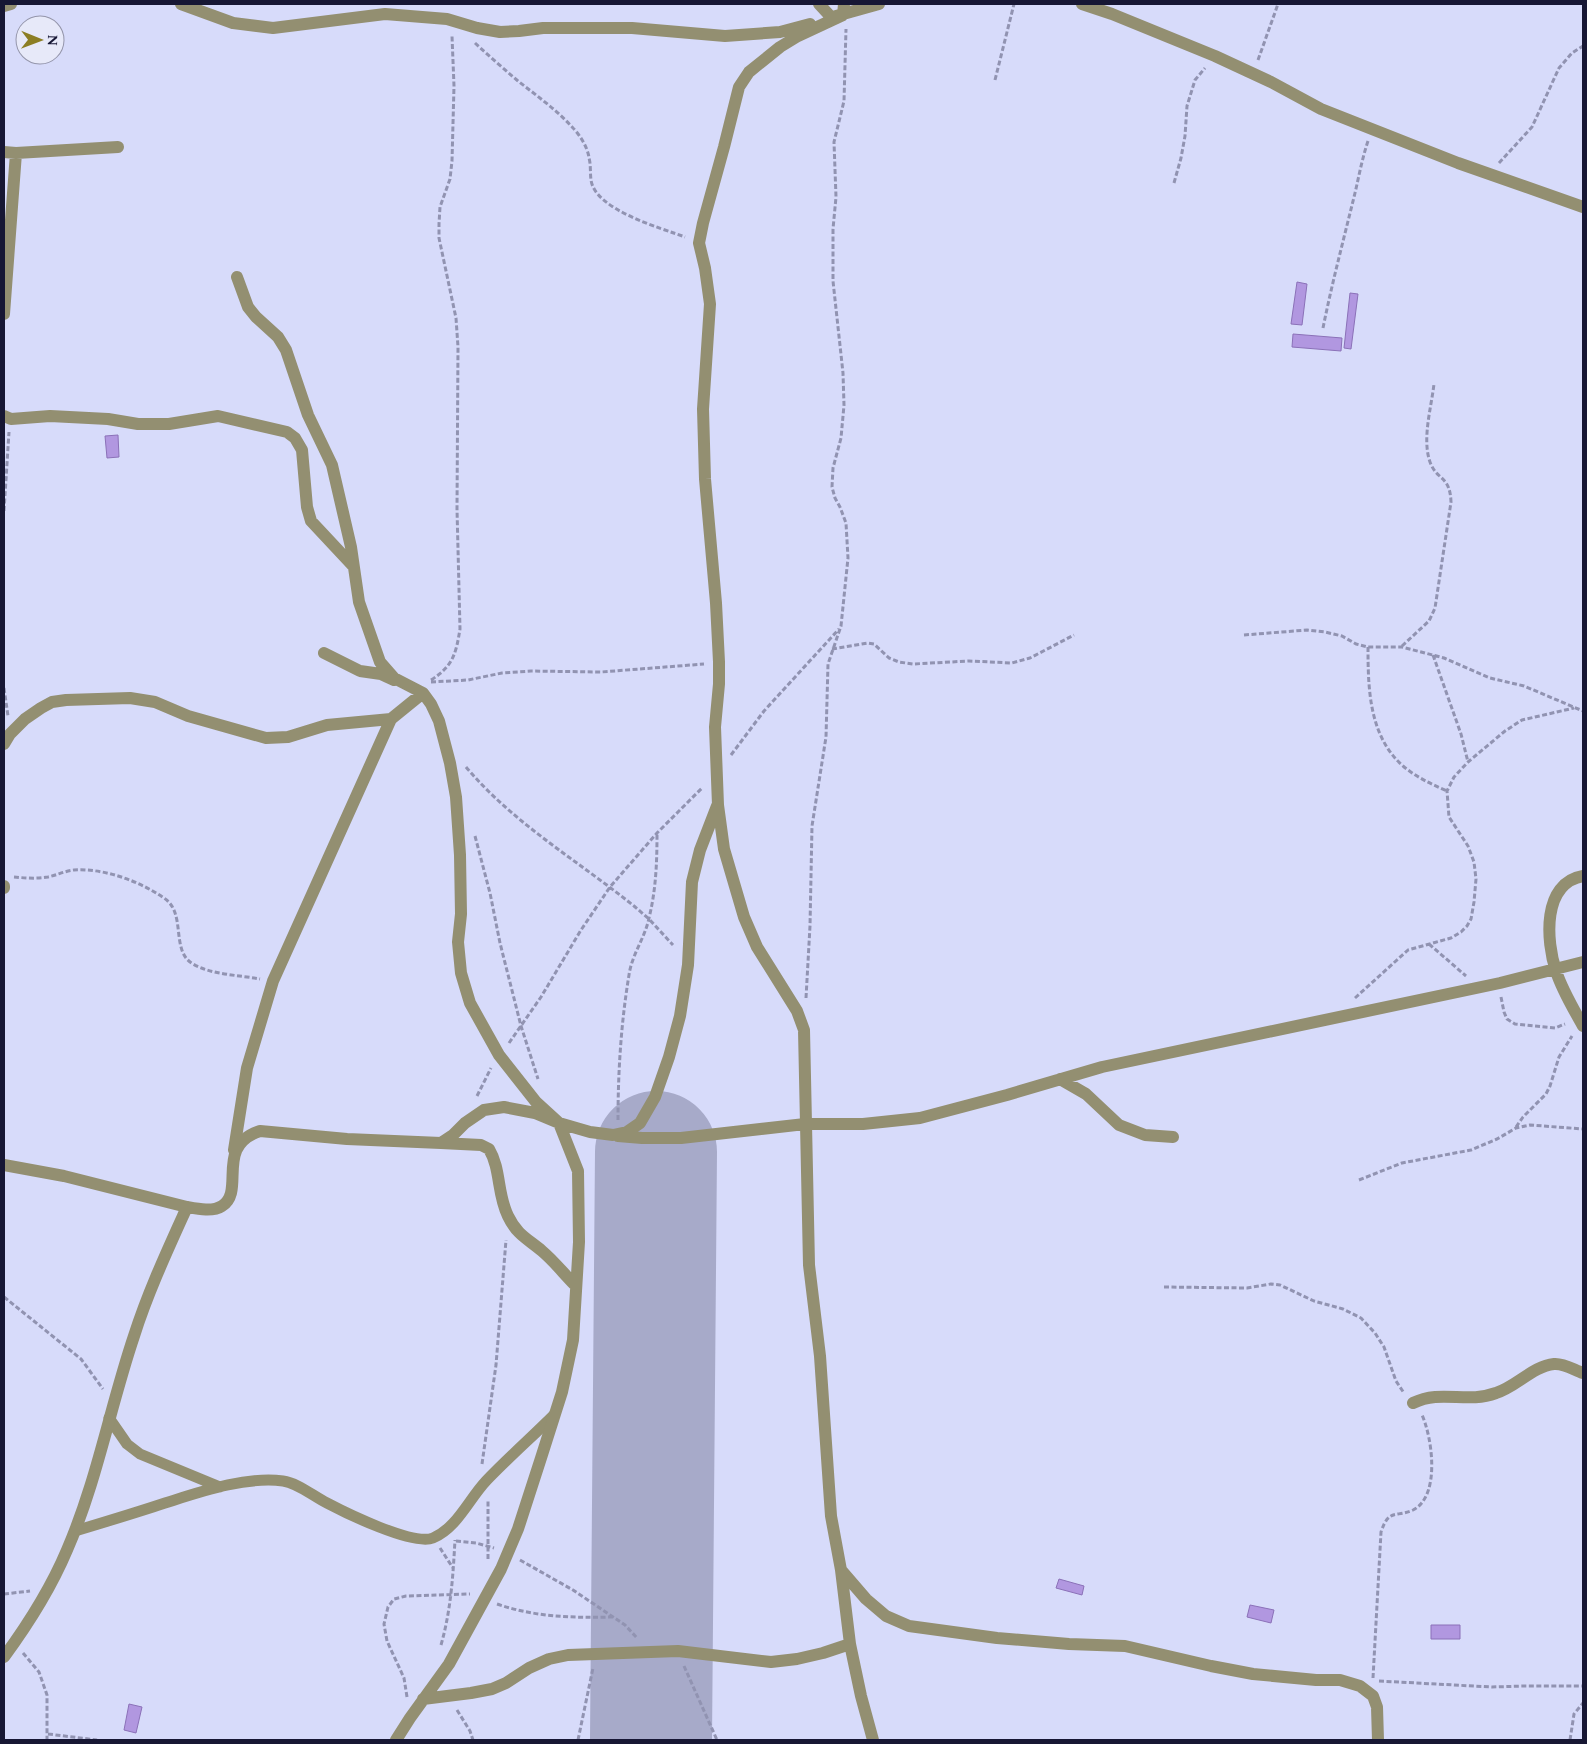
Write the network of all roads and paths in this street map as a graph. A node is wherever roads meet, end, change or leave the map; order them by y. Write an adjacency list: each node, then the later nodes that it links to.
1 (11, 4): 8 (street)
2 (181, 4): 10 (street)
3 (819, 4): 9 (street)
4 (879, 4): 9 (street)
5 (1014, 4): 14 (path)
6 (1082, 4): 12 (street)
7 (1278, 4): 13 (path)
8 (4, 6)
9 (841, 12): 10 (street); 21 (street); 30 (path)
10 (451, 21): 21 (path); 38 (path)
11 (1583, 46): 18 (path)
12 (1215, 56): 13 (street); 19 (path)
13 (1253, 74): 15 (street)
14 (995, 80)
15 (1373, 129): 18 (street); 25 (path)
16 (118, 147): 17 (street)
17 (10, 152): 22 (street)
18 (1489, 174): 20 (street)
19 (1174, 183)
20 (1583, 207)
21 (699, 243): 38 (street)
22 (5, 262): 24 (street)
23 (237, 277): 29 (street)
24 (4, 314)
25 (1323, 328)
26 (1434, 384): 34 (path)
27 (7, 418): 28 (path); 29 (street)
28 (4, 511)
29 (354, 567): 39 (street)
30 (840, 626): 35 (path); 48 (path)
31 (1074, 635): 35 (path)
32 (1244, 635): 33 (path)
33 (1368, 647): 34 (path); 49 (path)
34 (1402, 647): 37 (path)
35 (832, 649): 64 (path)
36 (324, 653): 39 (street)
37 (1433, 655): 42 (path); 47 (path)
38 (720, 662): 48 (street)
39 (401, 682): 41 (street)
40 (4, 688): 45 (path)
41 (423, 693): 44 (street); 46 (street)
42 (1574, 708): 43 (path); 47 (path)
43 (1583, 711)
44 (391, 719): 45 (street); 61 (street)
45 (7, 739)
46 (445, 742): 55 (path); 68 (street)
47 (1468, 762): 49 (path)
48 (717, 773): 50 (street); 52 (path)
49 (1447, 791): 57 (path)
50 (718, 805): 59 (street); 73 (street)
51 (474, 832): 67 (path)
52 (657, 833): 55 (path); 56 (path)
53 (1583, 876): 60 (street)
54 (6, 884): 61 (path)
55 (610, 887): 56 (path); 67 (path)
56 (649, 919): 59 (path); 76 (path)
57 (1428, 944): 63 (path); 65 (path)
58 (1583, 962): 60 (street)
59 (688, 965): 76 (street)
60 (1556, 970): 62 (street); 66 (street)
61 (273, 981): 79 (street)
62 (1500, 984): 63 (street); 66 (path)
63 (1479, 988): 65 (street)
64 (806, 1004)
65 (1335, 1017): 69 (street)
66 (1581, 1022): 74 (path)
67 (521, 1026): 68 (path); 70 (path)
68 (499, 1056): 71 (path); 72 (street)
69 (1060, 1078): 73 (street); 77 (street)
70 (541, 1087)
71 (476, 1098)
72 (559, 1123): 76 (street); 78 (street); 84 (street)
73 (805, 1124): 76 (street); 103 (street)
74 (1516, 1128): 75 (path); 81 (path)
75 (1583, 1129)
76 (616, 1135)
77 (1173, 1137)
78 (440, 1143): 79 (street); 83 (street)
79 (234, 1155): 82 (street)
80 (4, 1165): 82 (street)
81 (1359, 1180)
82 (187, 1207): 89 (street)
83 (508, 1216): 84 (street); 94 (path)
84 (575, 1285): 90 (street)
85 (1164, 1287): 88 (path)
86 (4, 1297): 89 (path)
87 (1583, 1373): 88 (street)
88 (1413, 1402): 116 (path)
89 (112, 1405): 91 (street)
90 (554, 1415): 92 (lane); 100 (street)
91 (109, 1418): 93 (lane); 96 (street)
92 (488, 1479): 94 (lane); 99 (path)
93 (220, 1487): 95 (lane); 96 (lane)
94 (478, 1490): 95 (lane)
95 (456, 1520): 97 (path)
96 (75, 1531): 104 (street)
97 (455, 1541): 99 (path); 102 (path)
98 (438, 1544): 102 (path)
99 (489, 1545): 100 (path); 101 (path)
100 (508, 1554): 107 (street); 108 (path)
101 (488, 1564)
102 (453, 1569): 106 (path)
103 (841, 1570): 110 (street); 129 (street)
104 (46, 1592): 105 (path); 109 (street)
105 (4, 1594)
106 (452, 1595): 111 (path); 120 (path)
107 (485, 1600): 108 (path); 118 (street)
108 (612, 1617): 112 (path)
109 (14, 1643): 115 (street); 121 (path)
110 (850, 1644): 113 (street); 128 (street)
111 (439, 1652)
112 (647, 1652): 113 (street); 114 (street)
113 (678, 1652): 127 (path)
114 (595, 1653): 117 (street); 126 (path)
115 (4, 1657)
116 (1583, 1686)
117 (442, 1696): 118 (street); 125 (path)
118 (423, 1699): 120 (street)
119 (1583, 1703): 130 (path)
120 (410, 1718): 124 (street)
121 (48, 1734): 122 (path); 123 (path)
122 (47, 1740)
123 (97, 1740)
124 (396, 1740)
125 (473, 1740)
126 (578, 1740)
127 (717, 1740)
128 (872, 1740)
129 (1378, 1740)
130 (1570, 1740)

